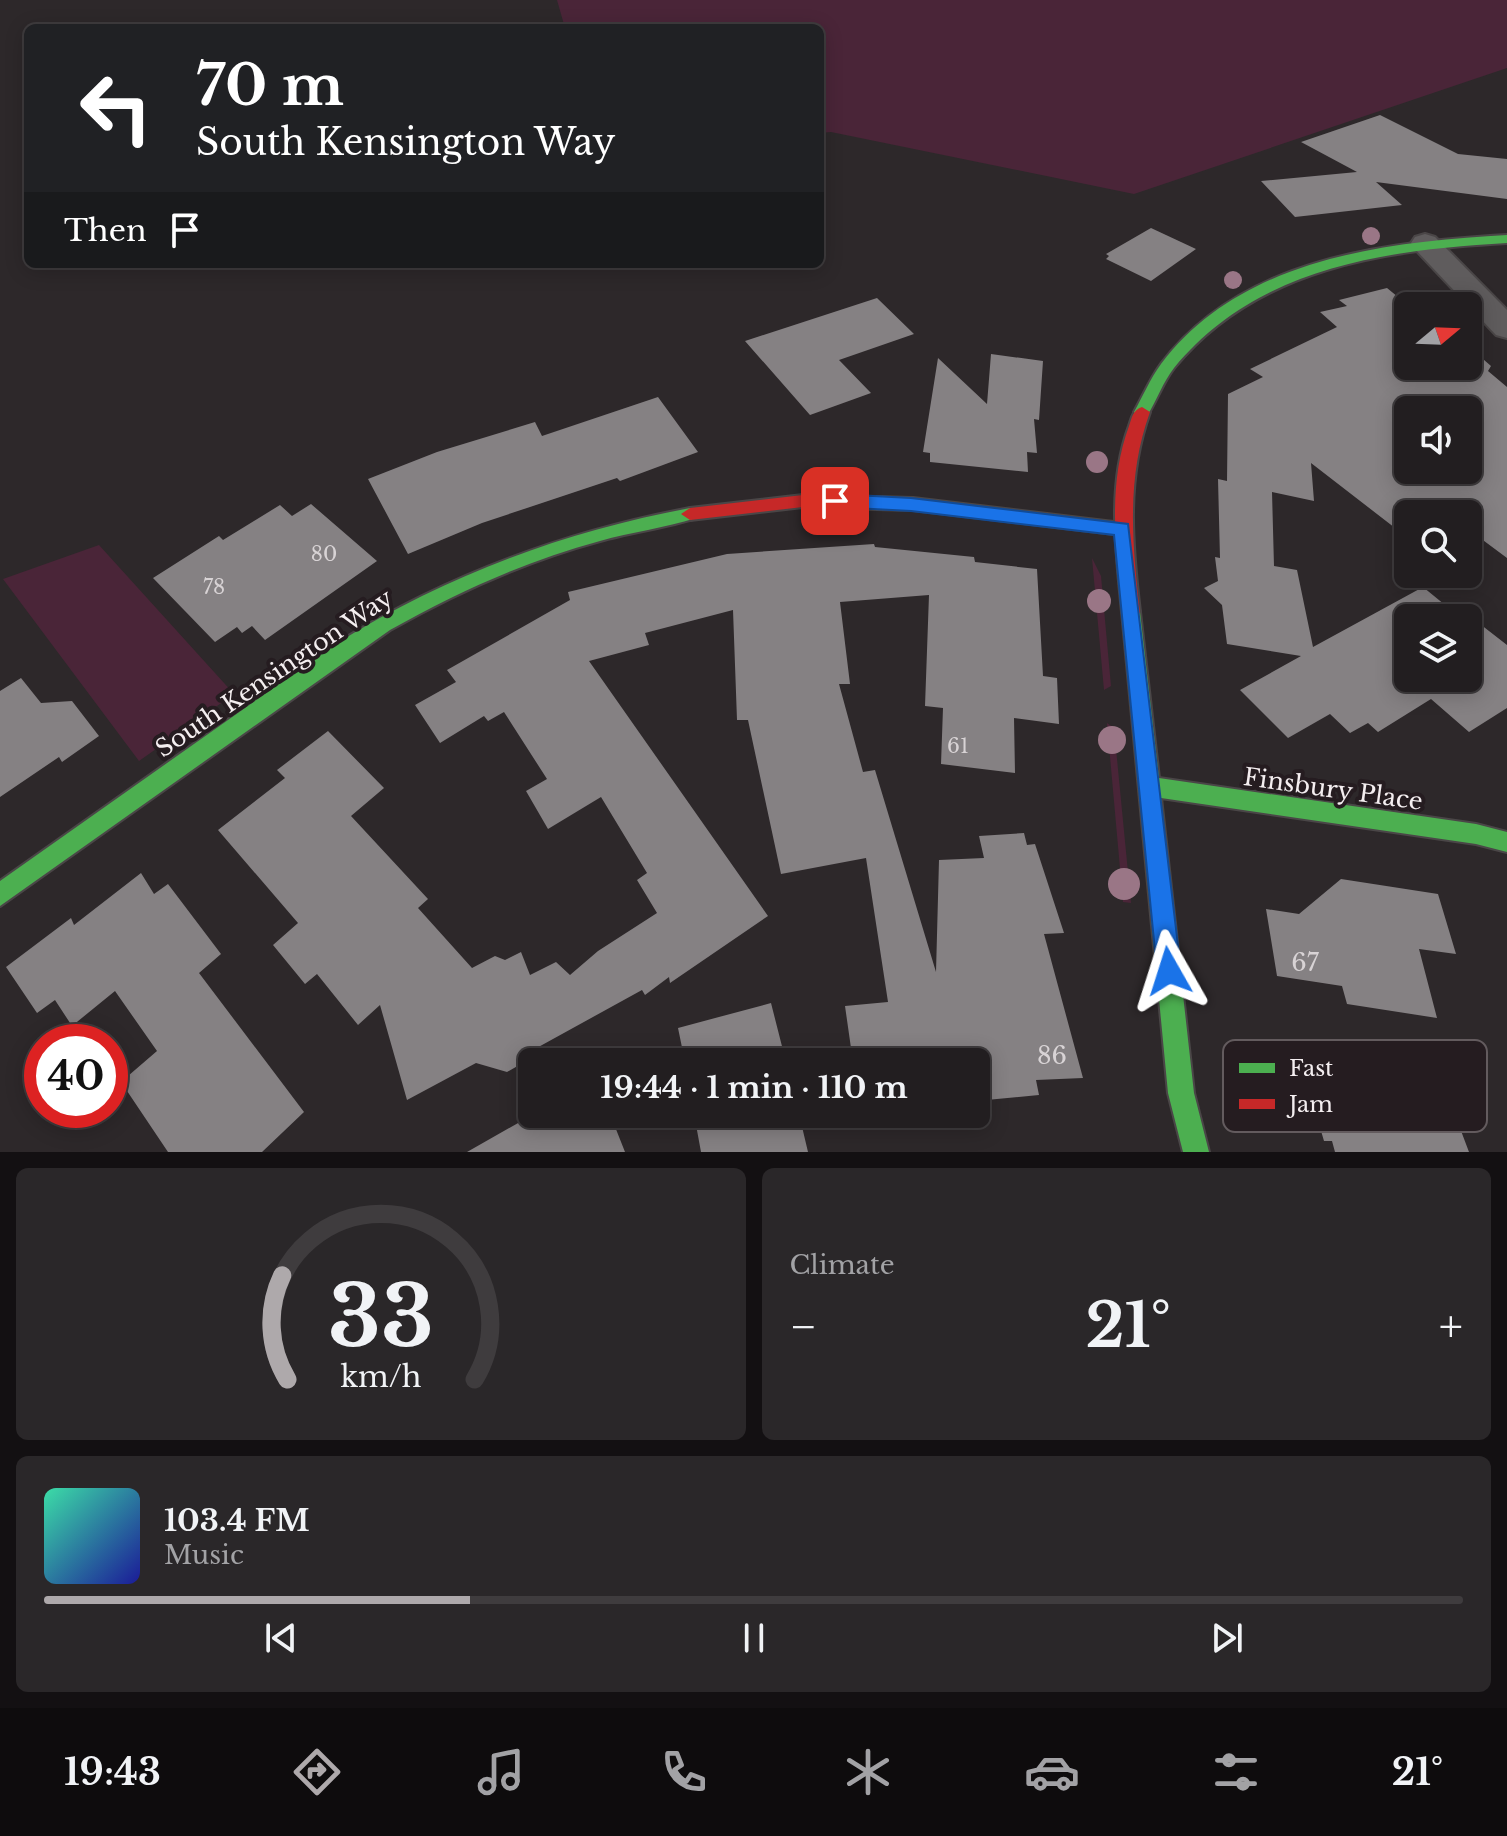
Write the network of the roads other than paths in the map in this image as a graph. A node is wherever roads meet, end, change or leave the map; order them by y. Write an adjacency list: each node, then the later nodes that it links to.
1 (1507, 239): 2 (street)
2 (1425, 243): 3 (street); 4 (street)
3 (1507, 328)
4 (1122, 529): 5 (street); 7 (street, South Kensington Way)
5 (1151, 787): 6 (street, Finsbury Place); 8 (street)
6 (1507, 842)
7 (0, 895)
8 (1196, 1152)

